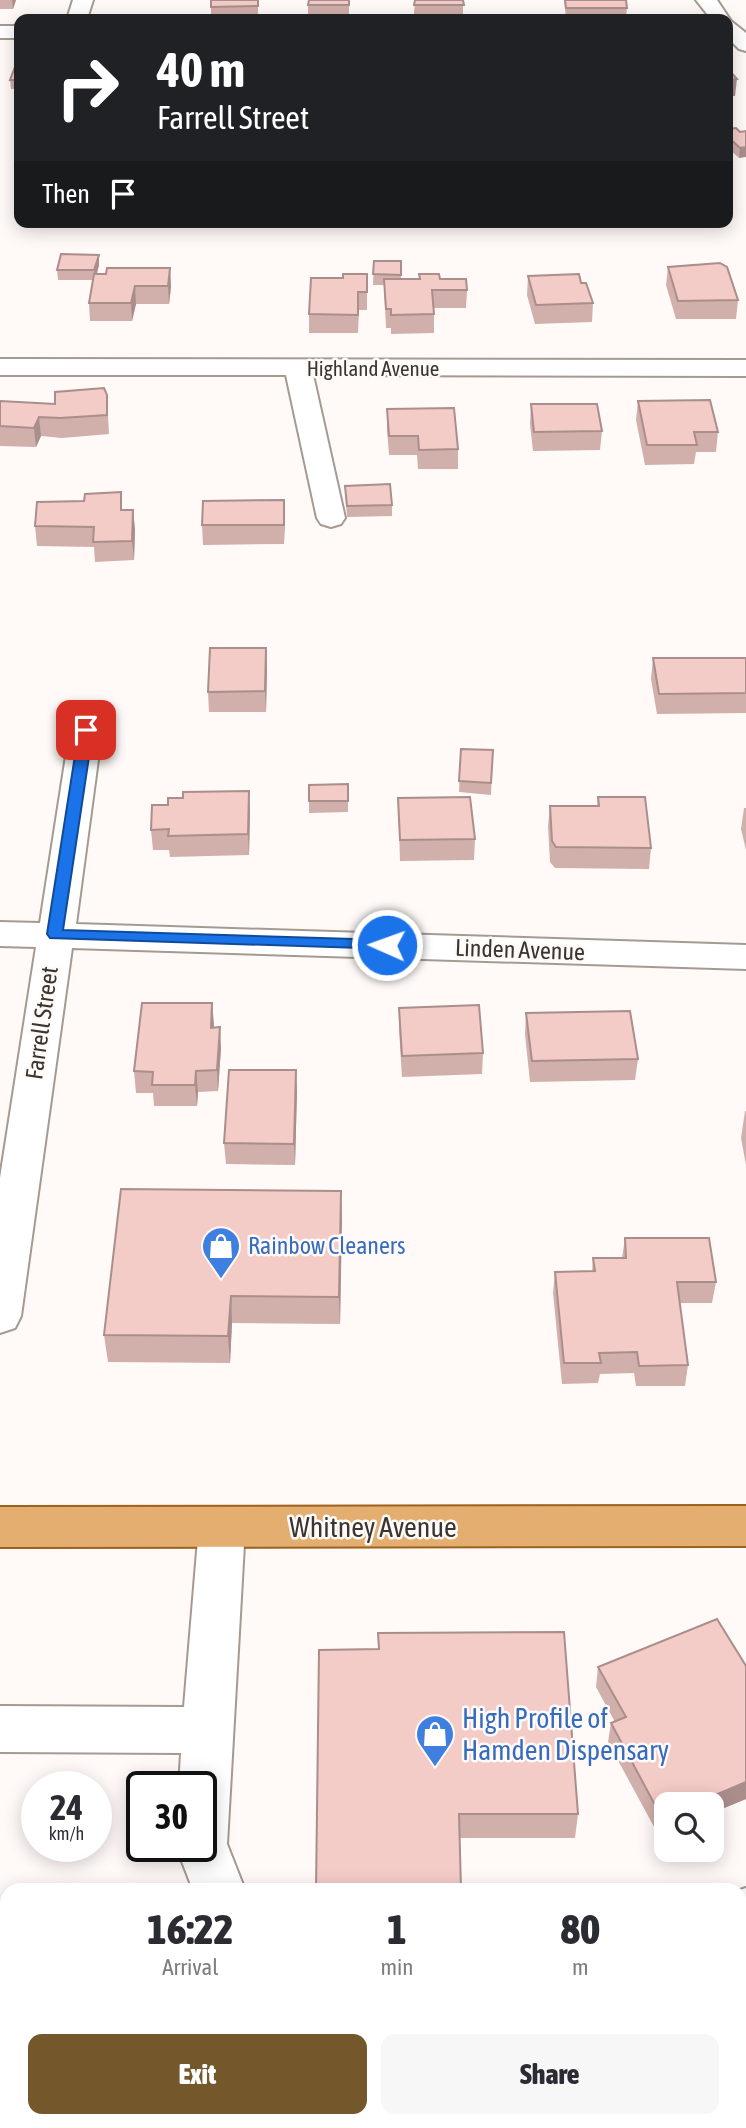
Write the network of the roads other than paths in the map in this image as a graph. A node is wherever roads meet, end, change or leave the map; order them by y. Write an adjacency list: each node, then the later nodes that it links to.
1 (706, 0): 2 (street)
2 (717, 14)
3 (0, 367): 5 (street, Highland Avenue)
4 (746, 368): 5 (street, Highland Avenue)
5 (298, 369): 6 (street)
6 (331, 518)
7 (86, 730): 9 (street, Farrell Street)
8 (0, 934): 9 (street, Linden Avenue)
9 (55, 934): 10 (street, Linden Avenue); 11 (street, Farrell Street)
10 (746, 957)
11 (0, 1316)
12 (746, 1526): 14 (main road, Whitney Avenue)
13 (0, 1527): 14 (main road, Whitney Avenue)
14 (222, 1527): 16 (street)
15 (0, 1729): 16 (street)
16 (209, 1730): 17 (street)
17 (216, 1883)

